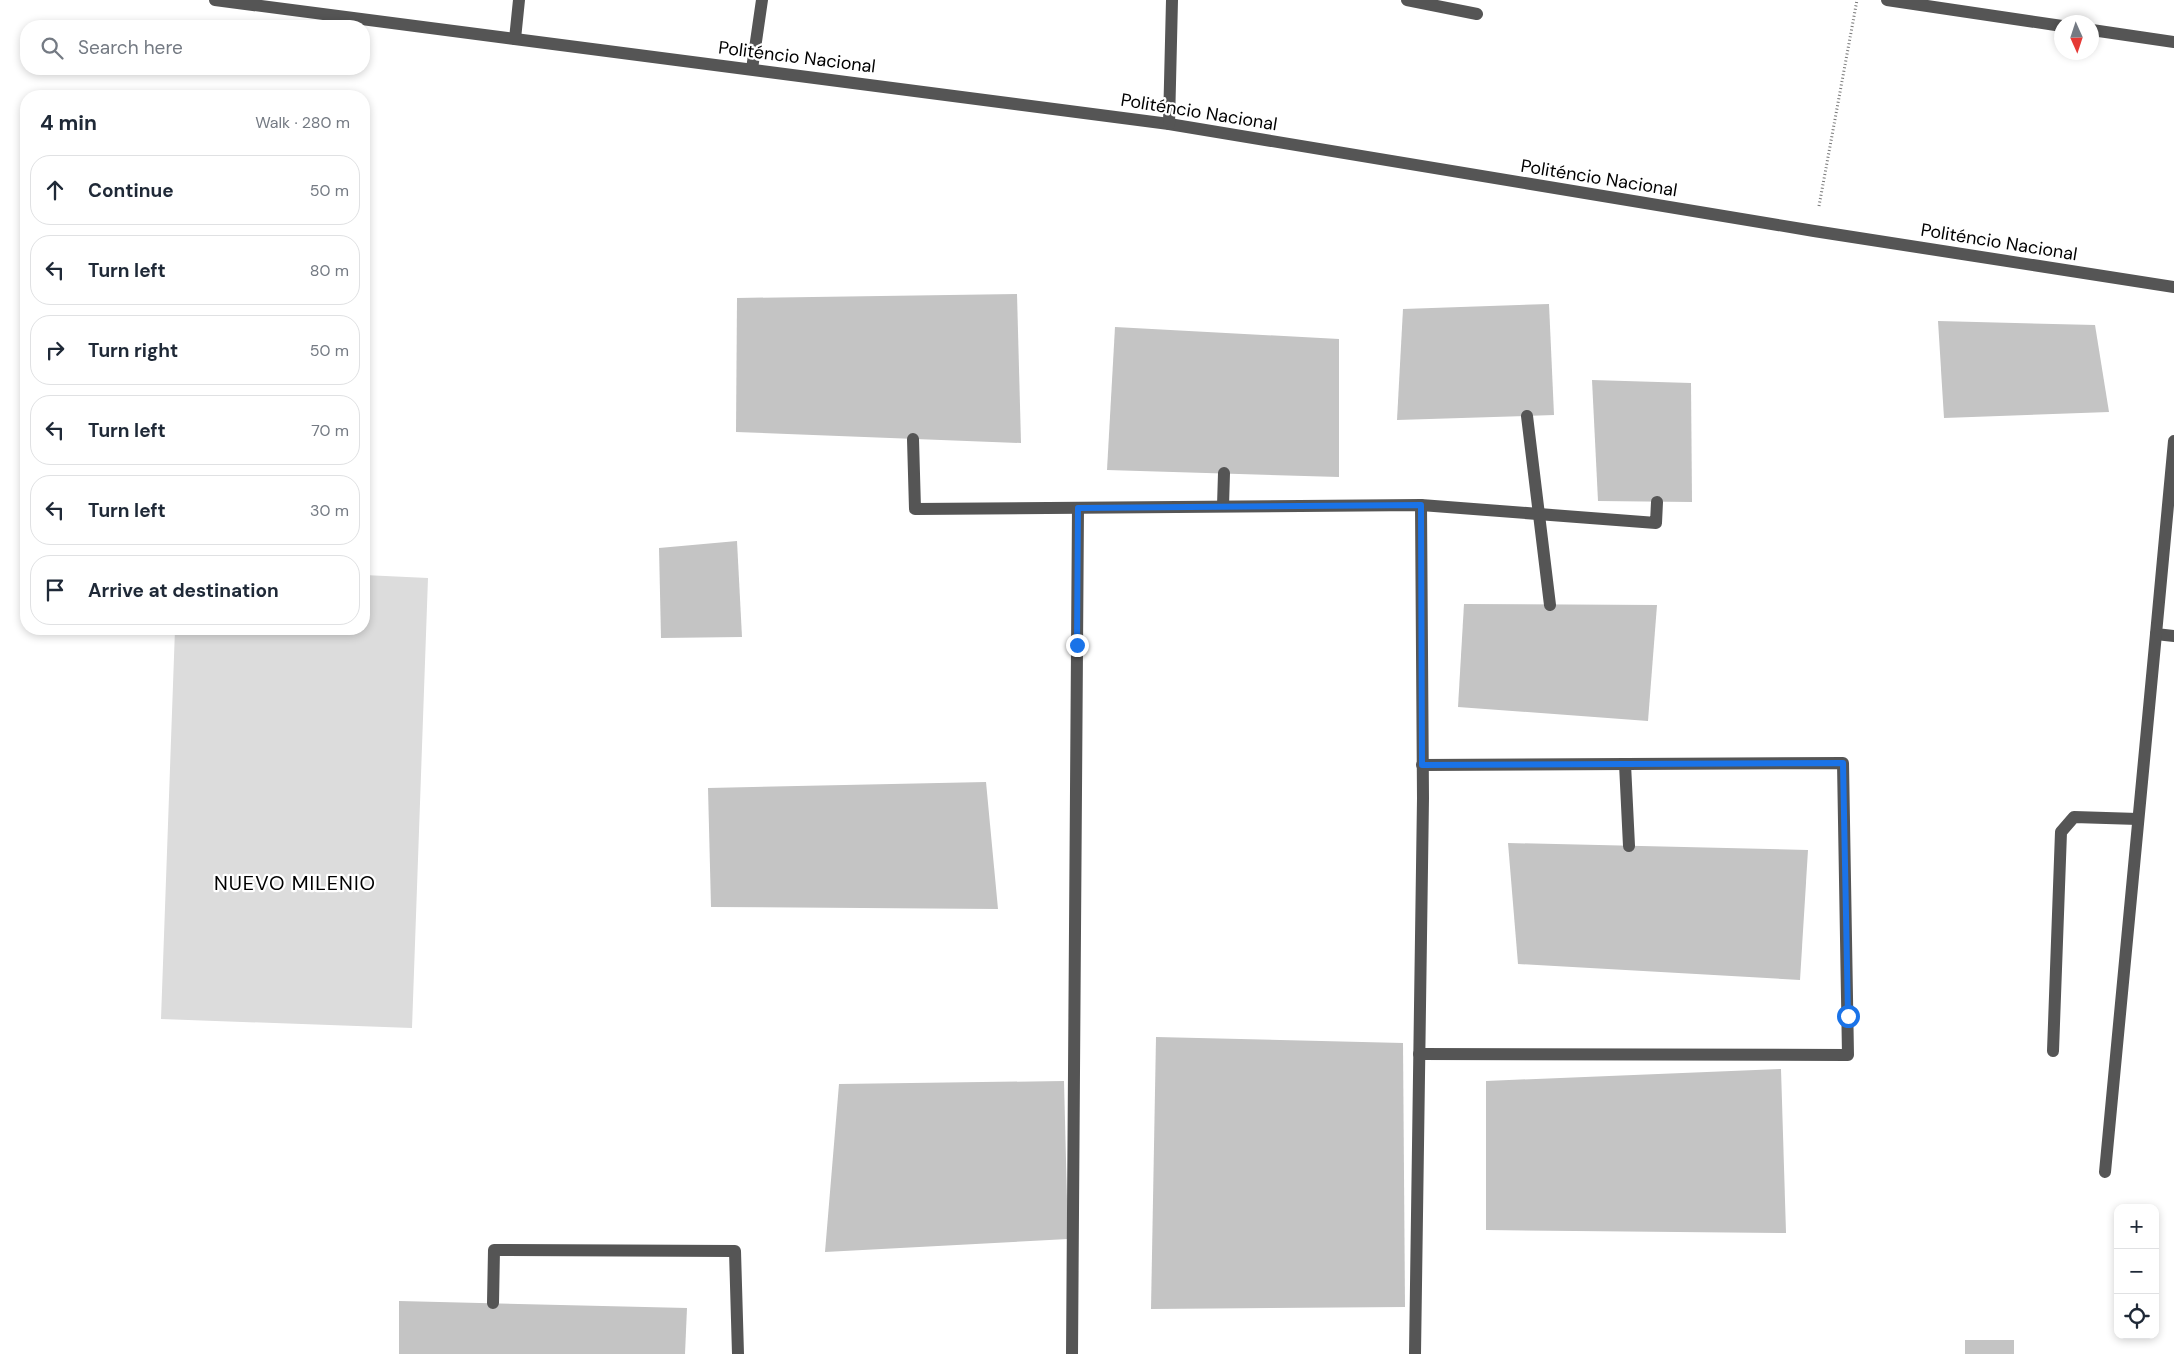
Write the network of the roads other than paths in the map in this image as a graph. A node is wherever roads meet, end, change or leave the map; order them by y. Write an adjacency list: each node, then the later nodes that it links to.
1 (214, 0): 8 (street, Politéncio Nacional)
2 (519, 0): 12 (street)
3 (762, 0): 14 (street)
4 (1172, 0): 15 (street)
5 (1407, 0): 7 (street)
6 (1887, 0): 10 (street)
7 (1478, 14)
8 (368, 20)
9 (370, 20): 12 (street, Politéncio Nacional)
10 (2054, 25)
11 (2099, 31): 13 (street)
12 (515, 39): 14 (street, Politéncio Nacional)
13 (2174, 42)
14 (752, 69): 15 (street, Politéncio Nacional)
15 (1169, 124): 16 (street, Politéncio Nacional)
16 (2174, 288)
17 (1527, 416): 25 (street)
18 (913, 439): 24 (street)
19 (2174, 441): 27 (street)
20 (1224, 473): 23 (street)
21 (1657, 502): 25 (street)
22 (1421, 505): 23 (street); 25 (street); 30 (street)
23 (1223, 506): 24 (street)
24 (1078, 508): 38 (street)
25 (1538, 514): 26 (street)
26 (1550, 605)
27 (2156, 634): 28 (street); 31 (street)
28 (2174, 636)
29 (1626, 764): 30 (street); 32 (street); 34 (street)
30 (1422, 765): 34 (street)
31 (2138, 820): 33 (street); 35 (street)
32 (1629, 846)
33 (2053, 1051)
34 (1419, 1054): 39 (street)
35 (2105, 1172)
36 (493, 1303): 37 (street)
37 (738, 1354)
38 (1072, 1354)
39 (1415, 1354)

